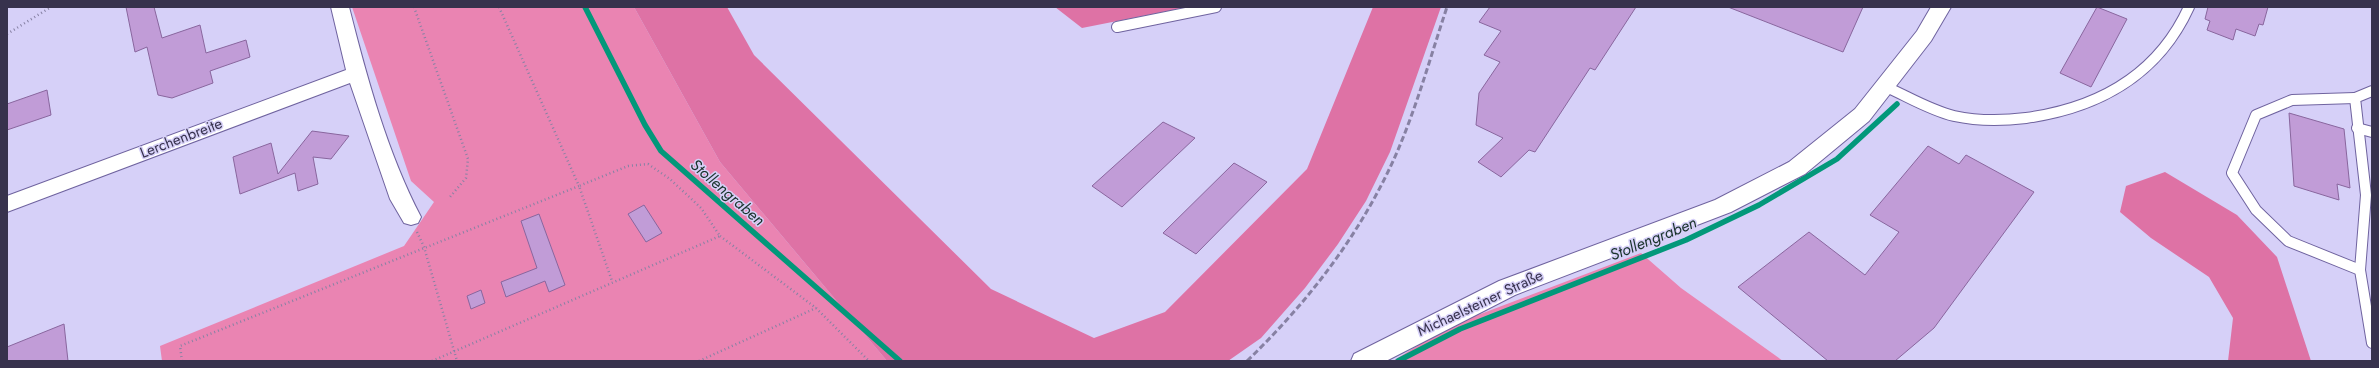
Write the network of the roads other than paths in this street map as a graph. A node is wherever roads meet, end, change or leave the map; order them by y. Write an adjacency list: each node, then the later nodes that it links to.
1 (340, 7): 6 (street)
2 (1216, 7): 5 (lane)
3 (1941, 7): 7 (street, Michaelsteiner Straße)
4 (2189, 7): 7 (lane)
5 (1117, 26)
6 (356, 73): 12 (street, Lerchenbreite); 13 (street)
7 (1884, 86): 17 (street, Michaelsteiner Straße)
8 (2372, 91): 9 (lane)
9 (2355, 98): 10 (lane); 14 (lane)
10 (2357, 128): 11 (lane); 14 (lane)
11 (2372, 132)
12 (7, 204)
13 (410, 217)
14 (2360, 270): 15 (lane)
15 (2368, 293): 16 (lane)
16 (2372, 343)
17 (1363, 361)

